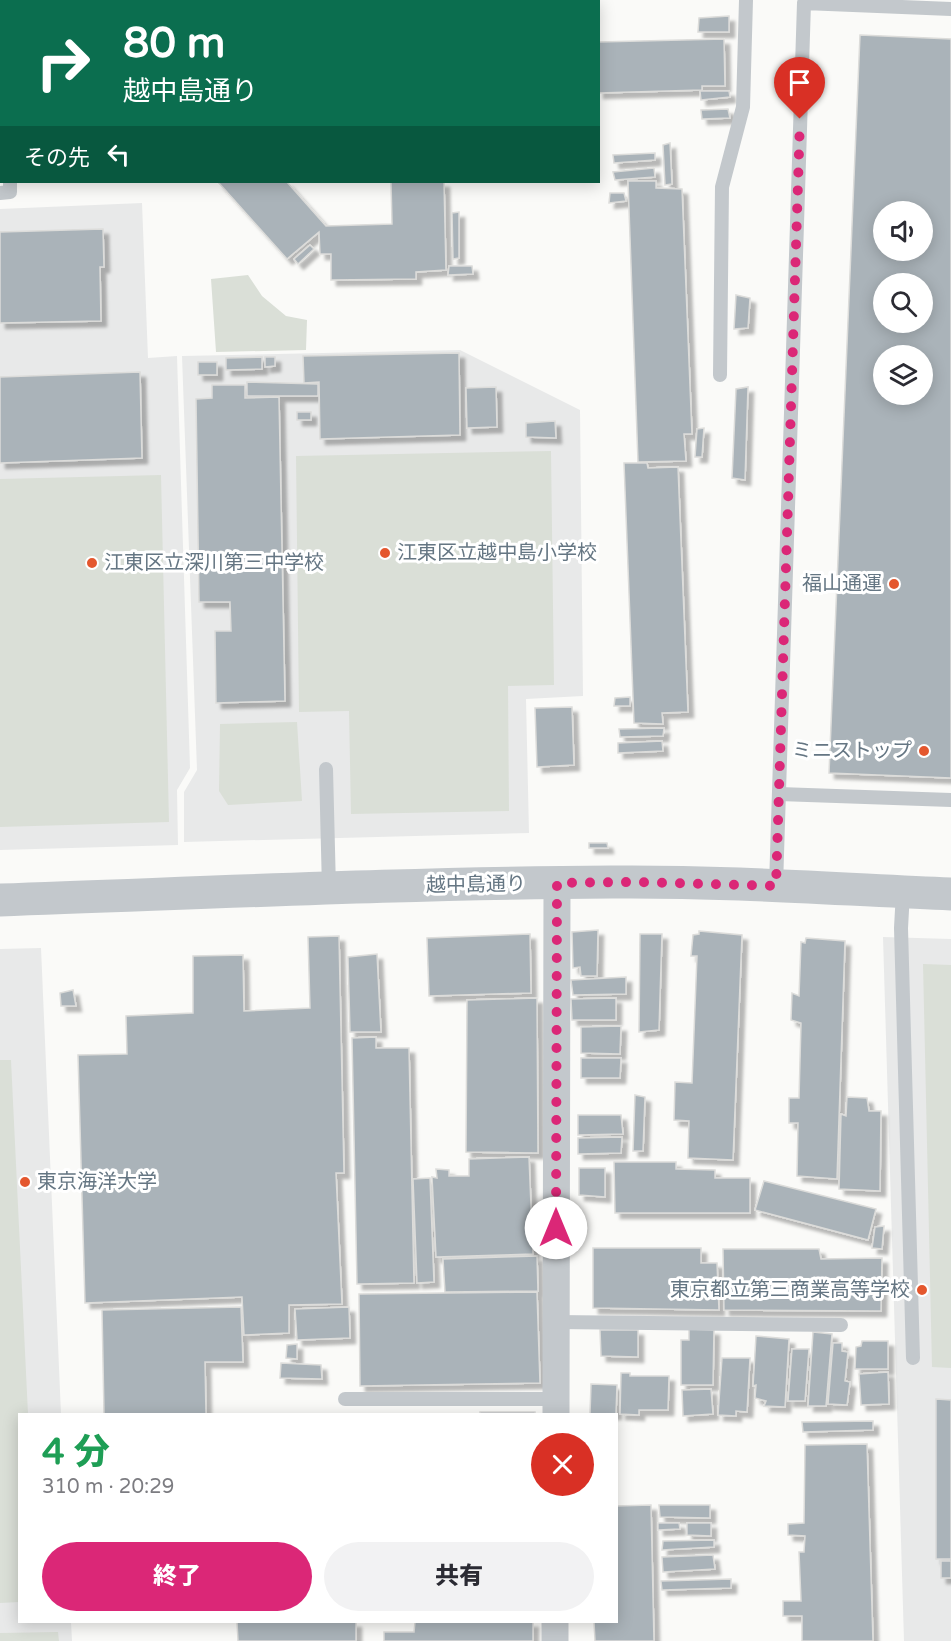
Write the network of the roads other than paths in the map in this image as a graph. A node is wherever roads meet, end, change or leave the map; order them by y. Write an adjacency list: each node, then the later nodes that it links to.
1 (746, 0): 5 (lane)
2 (951, 9): 7 (lane)
3 (10, 183): 4 (lane)
4 (0, 193)
5 (720, 375)
6 (326, 769): 11 (lane)
7 (779, 794): 8 (lane); 10 (lane)
8 (951, 800)
9 (557, 883): 10 (street, 越中島通り); 11 (street, 越中島通り); 15 (street)
10 (776, 886): 12 (street, 越中島通り)
11 (329, 889): 14 (street, 越中島通り)
12 (903, 892): 13 (street, 越中島通り); 17 (lane)
13 (951, 894)
14 (0, 900)
15 (556, 1322): 16 (lane); 19 (street)
16 (841, 1325)
17 (913, 1358)
18 (345, 1399): 19 (lane)
19 (556, 1407)
20 (555, 1623): 21 (street)
21 (555, 1641)

